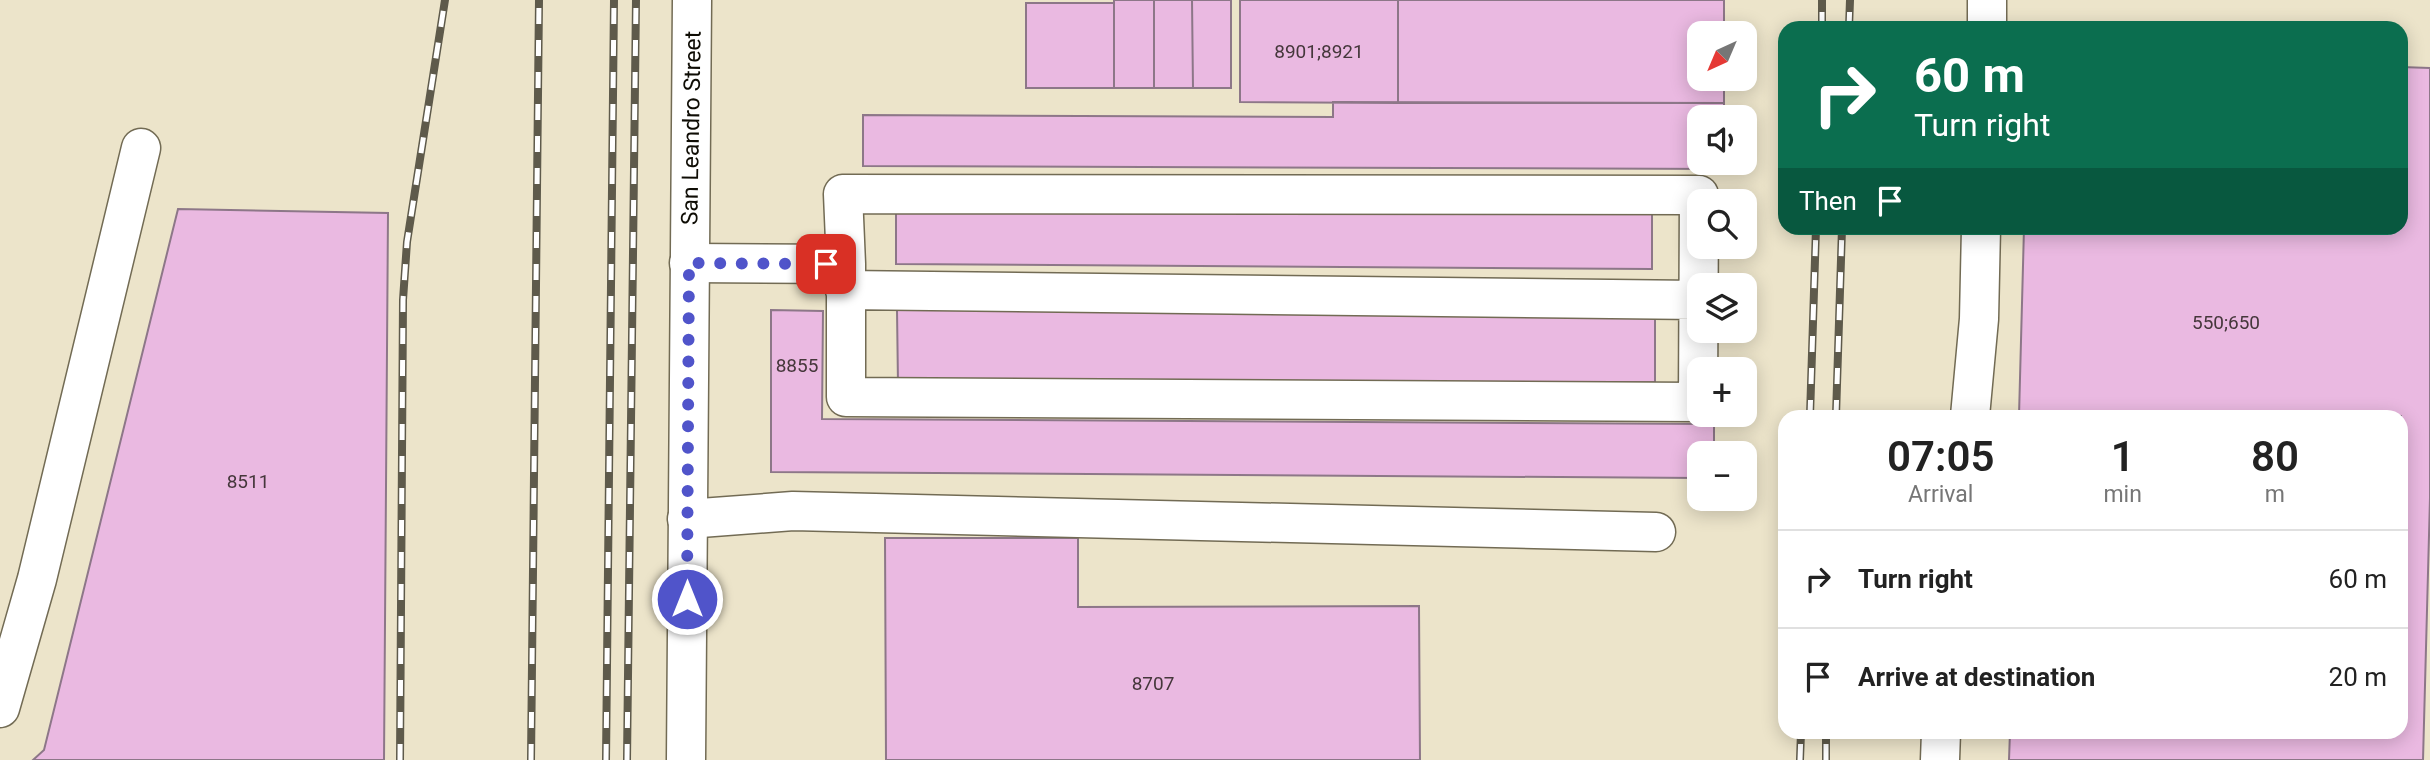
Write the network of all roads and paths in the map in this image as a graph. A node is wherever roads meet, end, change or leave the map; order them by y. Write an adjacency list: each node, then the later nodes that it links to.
1 (692, 0): 6 (main road, San Leandro Street)
2 (1987, 0): 3 (main road)
3 (1987, 21)
4 (141, 148): 14 (main road)
5 (1981, 235): 11 (main road)
6 (689, 263): 8 (main road); 12 (main road, San Leandro Street)
7 (1698, 273): 8 (main road)
8 (845, 277): 9 (main road); 10 (main road)
9 (1687, 300)
10 (1698, 343)
11 (1971, 410)
12 (687, 519): 13 (main road); 16 (main road, San Leandro Street)
13 (1656, 532)
14 (0, 708)
15 (1941, 739): 17 (main road)
16 (686, 760)
17 (1940, 760)

